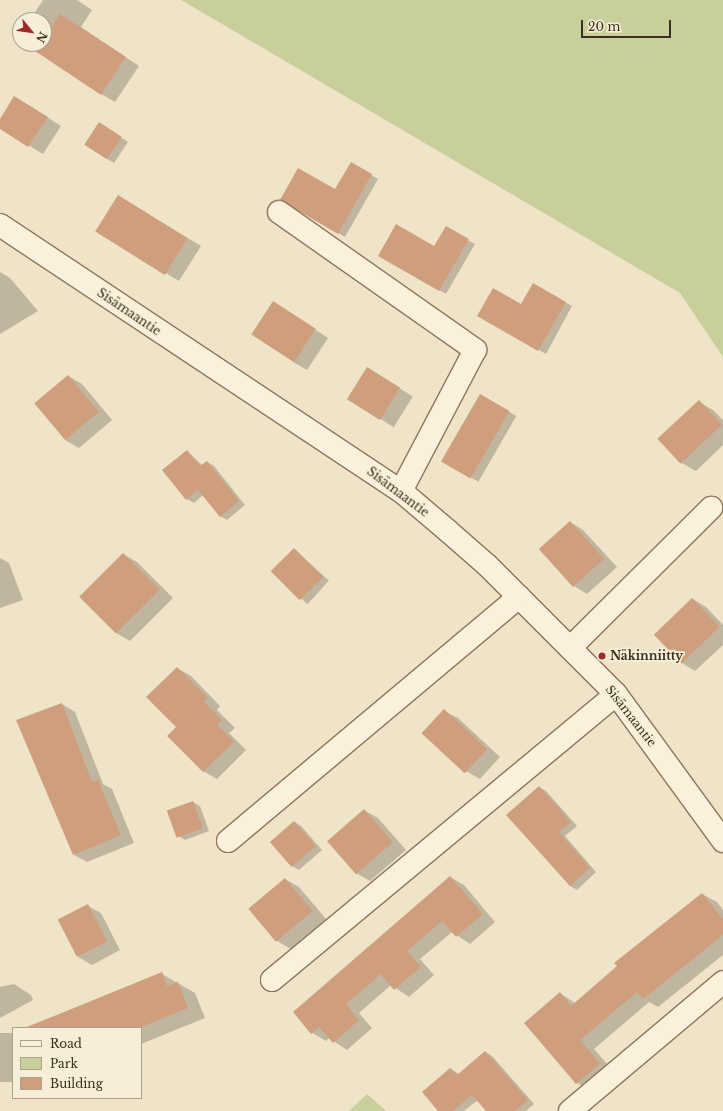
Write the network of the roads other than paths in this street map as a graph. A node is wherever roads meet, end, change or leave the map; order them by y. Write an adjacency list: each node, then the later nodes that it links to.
1 (279, 212): 3 (street)
2 (0, 225): 3 (street, Sisämaantie)
3 (400, 491): 5 (street, Sisämaantie)
4 (711, 508): 6 (street)
5 (519, 597): 6 (street, Sisämaantie); 8 (street)
6 (570, 648): 7 (street, Sisämaantie)
7 (616, 694): 9 (street, Sisämaantie); 10 (street)
8 (228, 841)
9 (723, 841)
10 (272, 980)
11 (723, 982): 12 (street)
12 (570, 1111)

